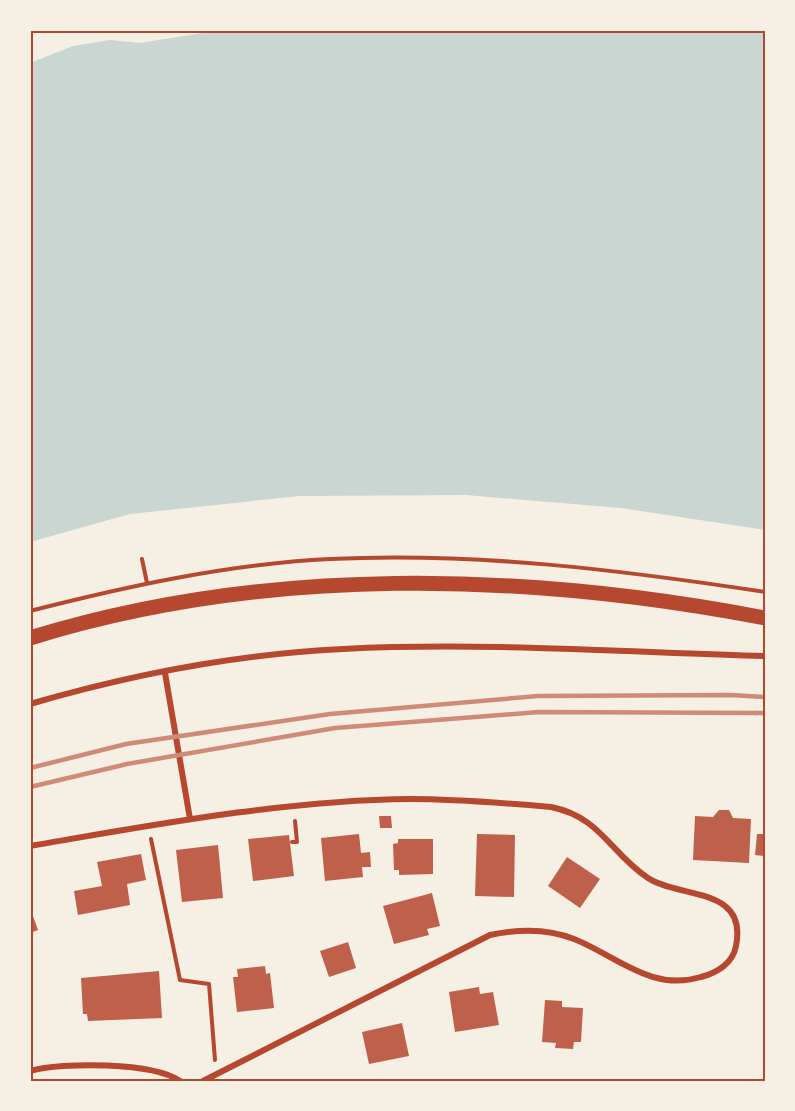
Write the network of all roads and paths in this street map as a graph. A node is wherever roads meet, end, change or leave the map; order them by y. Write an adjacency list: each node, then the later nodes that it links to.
1 (142, 559): 2 (path)
2 (147, 583)
3 (765, 618): 4 (main road)
4 (30, 638)
5 (765, 656): 6 (street)
6 (165, 673): 7 (street); 8 (street)
7 (30, 704)
8 (190, 819): 12 (street); 16 (street)
9 (295, 821): 11 (path)
10 (151, 838): 13 (path)
11 (292, 842)
12 (30, 846)
13 (214, 1054)
14 (30, 1071): 15 (street)
15 (180, 1081)
16 (202, 1081)

